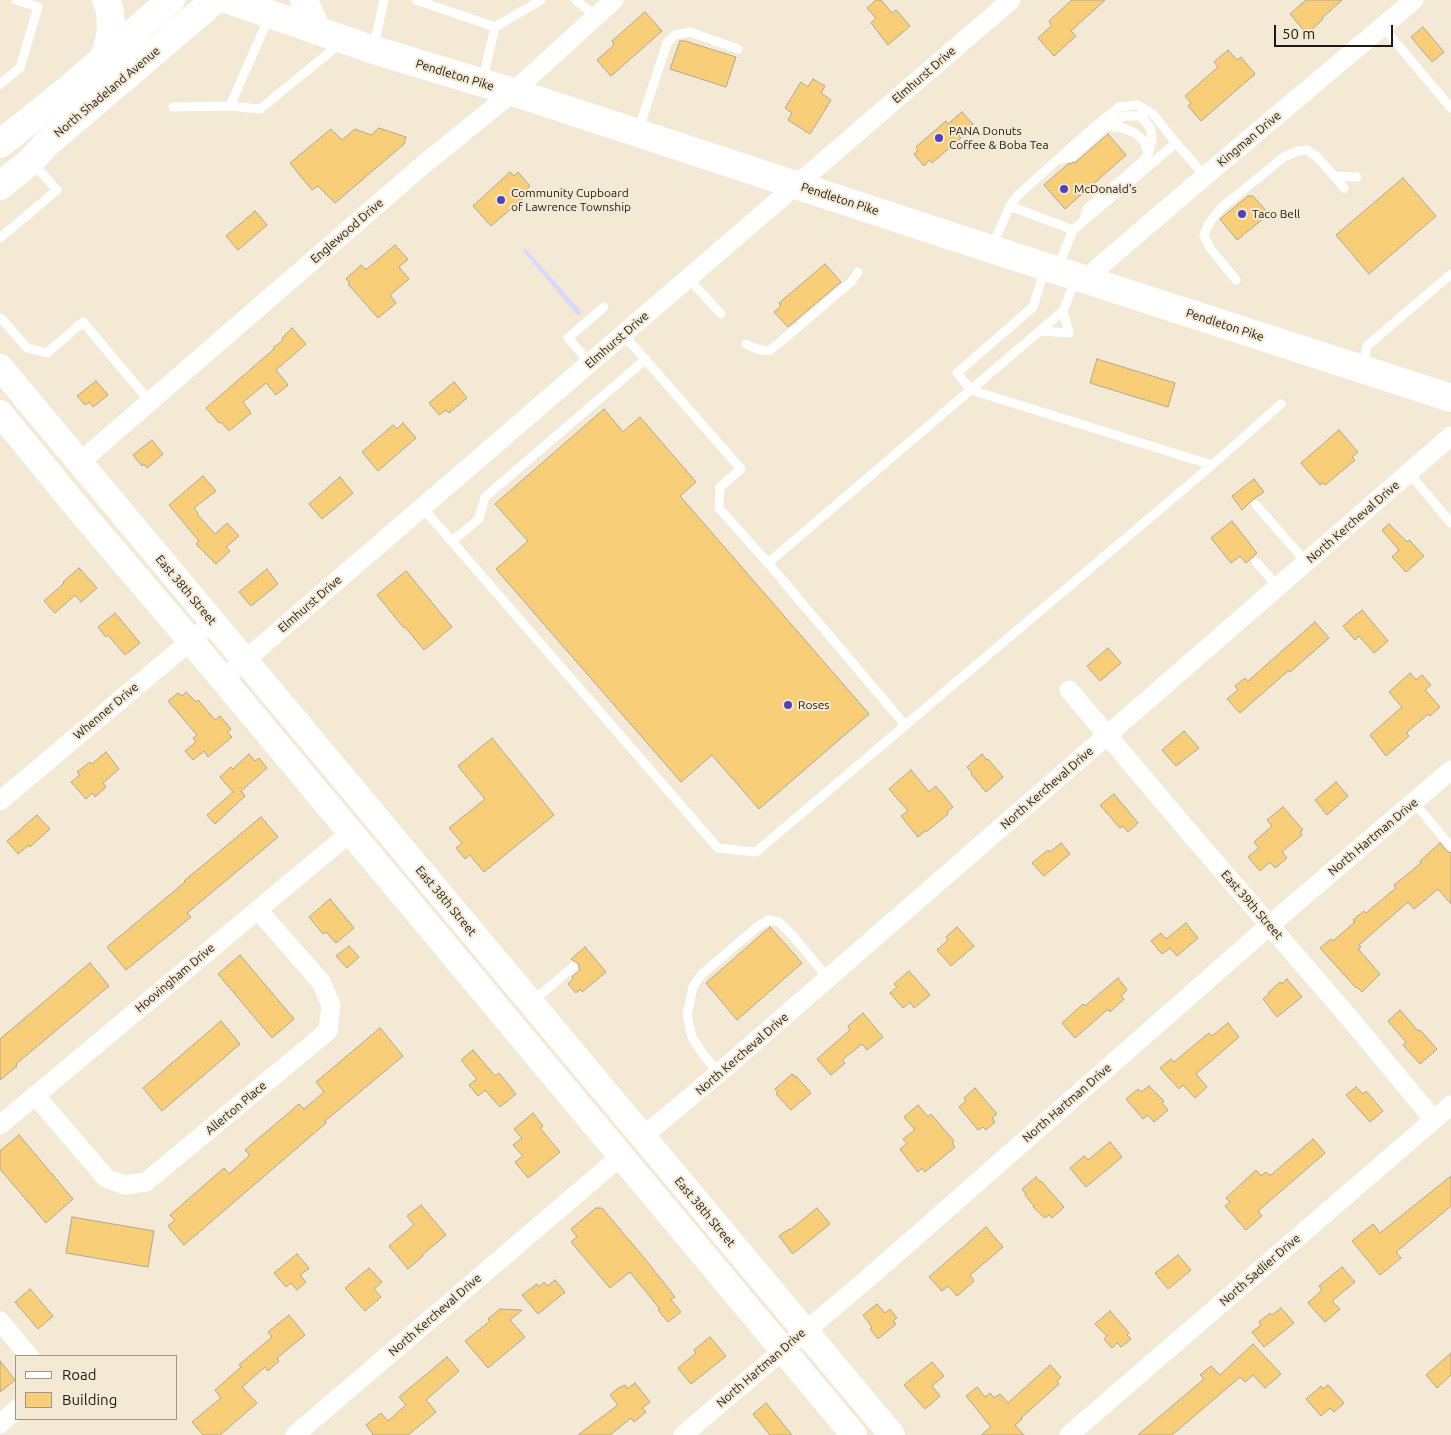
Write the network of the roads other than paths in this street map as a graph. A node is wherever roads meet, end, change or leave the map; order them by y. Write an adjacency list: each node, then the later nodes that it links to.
1 (16, 0): 24 (lane)
2 (106, 0): 22 (main road)
3 (171, 0): 22 (main road)
4 (215, 0): 35 (main road, North Shadeland Avenue)
5 (229, 0): 14 (main road, Pendleton Pike)
6 (304, 0): 18 (main road)
7 (384, 0): 21 (lane)
8 (416, 0): 16 (lane)
9 (541, 0): 16 (lane)
10 (576, 0): 15 (lane)
11 (614, 0): 15 (street, Englewood Drive)
12 (1011, 0): 39 (street, Elmhurst Drive)
13 (1414, 0): 17 (street, Kingman Drive)
14 (271, 15): 18 (main road, Pendleton Pike); 26 (lane)
15 (595, 16): 25 (street, Englewood Drive)
16 (495, 27): 23 (lane)
17 (1383, 27): 28 (lane); 36 (street, Kingman Drive)
18 (317, 31): 19 (main road, Pendleton Pike)
19 (345, 40): 21 (main road, Pendleton Pike); 26 (lane)
20 (738, 49): 30 (lane)
21 (374, 50): 23 (main road, Pendleton Pike)
22 (105, 57): 32 (main road)
23 (482, 83): 25 (main road, Pendleton Pike)
24 (0, 84)
25 (513, 92): 30 (main road, Pendleton Pike); 65 (street, Englewood Drive)
26 (230, 106): 27 (lane)
27 (173, 107)
28 (1451, 108)
29 (1107, 126): 33 (lane); 33 (lane); 34 (lane)
30 (637, 133): 39 (main road, Pendleton Pike)
31 (1176, 143): 34 (lane); 36 (lane); 43 (lane)
32 (0, 144)
33 (1148, 154): 43 (lane)
34 (1056, 160): 42 (lane)
35 (31, 161): 40 (main road, North Shadeland Avenue); 45 (lane)
36 (1205, 176): 48 (street, Kingman Drive)
37 (1334, 176): 38 (lane); 41 (lane); 51 (lane)
38 (1357, 176)
39 (796, 185): 46 (main road, Pendleton Pike); 50 (street, Elmhurst Drive)
40 (0, 186)
41 (1344, 188)
42 (1010, 206): 44 (lane); 46 (lane)
43 (1083, 222): 44 (lane)
44 (1074, 230): 48 (lane)
45 (0, 238)
46 (991, 249): 48 (main road, Pendleton Pike)
47 (858, 272): 58 (lane)
48 (1066, 273): 53 (lane); 62 (main road, Pendleton Pike); 63 (lane)
49 (1451, 274): 62 (lane)
50 (688, 278): 54 (lane); 57 (street, Elmhurst Drive)
51 (1236, 280)
52 (604, 307): 60 (lane)
53 (1063, 311): 56 (lane); 56 (lane)
54 (721, 314)
55 (0, 318): 65 (lane)
56 (1040, 330): 63 (lane)
57 (624, 334): 59 (lane); 60 (street, Elmhurst Drive)
58 (746, 344)
59 (646, 359): 75 (lane); 78 (lane)
60 (590, 363): 73 (street, Elmhurst Drive)
61 (0, 368): 69 (main road, East 38th Street)
62 (1363, 370): 64 (main road, Pendleton Pike)
63 (971, 390): 70 (lane); 78 (lane)
64 (1451, 398)
65 (150, 402): 69 (street, Englewood Drive)
66 (1281, 404): 70 (lane)
67 (0, 413): 81 (main road)
68 (1451, 436): 71 (street, North Kercheval Drive)
69 (79, 463): 80 (main road, East 38th Street)
70 (1212, 465): 85 (lane)
71 (1409, 473): 74 (lane); 77 (street, North Kercheval Drive)
72 (1256, 505): 77 (lane)
73 (422, 507): 75 (lane); 82 (street, Elmhurst Drive)
74 (1451, 522)
75 (452, 541): 85 (lane)
76 (1256, 562): 79 (lane)
77 (1306, 562): 79 (street, North Kercheval Drive)
78 (768, 563): 85 (lane)
79 (1278, 587): 86 (street, North Kercheval Drive)
80 (213, 622): 81 (street, Whenner Drive); 82 (main road, East 38th Street)
81 (190, 640): 83 (main road); 88 (street, Whenner Drive)
82 (245, 660): 83 (street, Elmhurst Drive); 96 (main road, East 38th Street)
83 (223, 679): 90 (main road)
84 (1069, 690): 86 (street, East 39th Street)
85 (905, 725)
86 (1106, 736): 93 (street, East 39th Street); 95 (street, North Kercheval Drive)
87 (1451, 770): 89 (street, North Hartman Drive)
88 (0, 801)
89 (1414, 802): 91 (lane); 93 (street, North Hartman Drive)
90 (351, 832): 92 (street, Hoovingham Drive); 103 (main road)
91 (1451, 847)
92 (258, 910): 98 (street, Hoovingham Drive); 98 (street, Allerton Place)
93 (1270, 925): 100 (street, East 39th Street); 105 (street, North Hartman Drive)
94 (573, 967): 96 (lane)
95 (828, 978): 97 (street, North Kercheval Drive); 97 (lane)
96 (531, 1003): 102 (main road, East 38th Street)
97 (720, 1074): 102 (street, North Kercheval Drive)
98 (35, 1095): 101 (street, Hoovingham Drive)
99 (1451, 1105): 100 (street, North Sadlier Drive)
100 (1434, 1120): 114 (street, North Sadlier Drive)
101 (0, 1124)
102 (642, 1137): 105 (main road, East 38th Street)
103 (621, 1156): 106 (main road); 111 (street, North Kercheval Drive)
104 (0, 1321): 107 (street)
105 (804, 1331): 106 (street, North Hartman Drive); 113 (main road, East 38th Street)
106 (783, 1350): 110 (street, North Hartman Drive); 112 (main road)
107 (28, 1355)
108 (15, 1411): 109 (street)
109 (0, 1424)
110 (688, 1434)
111 (294, 1435)
112 (854, 1435)
113 (892, 1435)
114 (1069, 1435)

